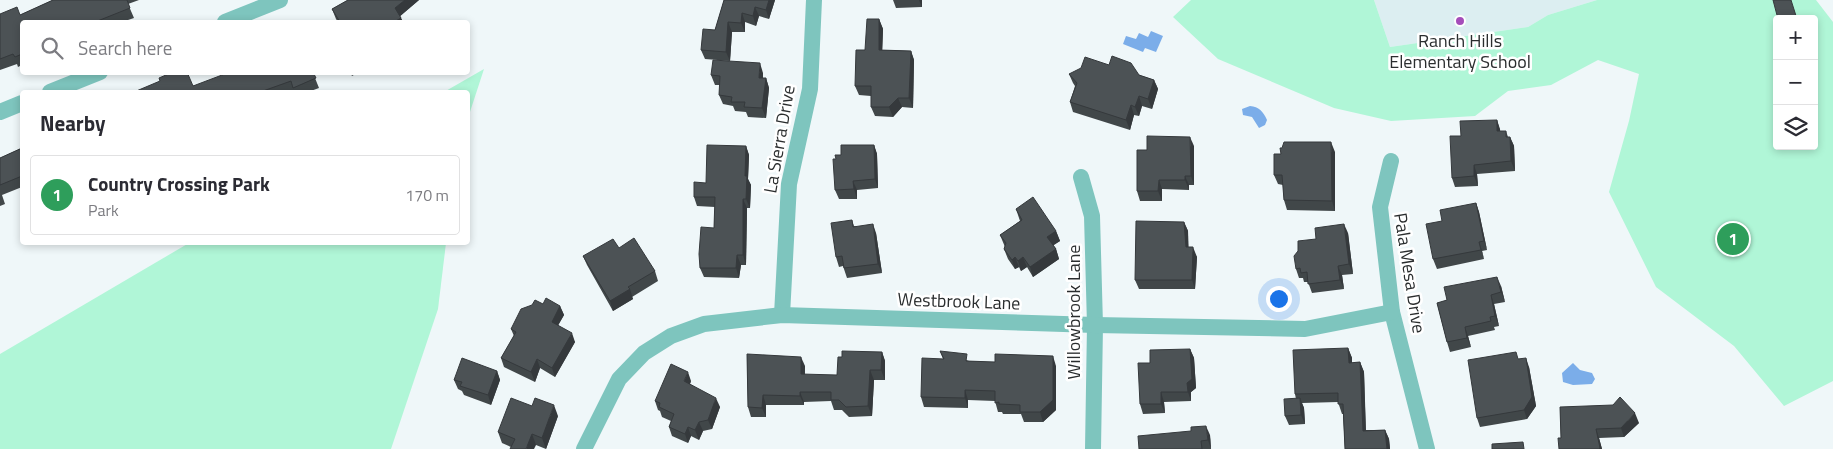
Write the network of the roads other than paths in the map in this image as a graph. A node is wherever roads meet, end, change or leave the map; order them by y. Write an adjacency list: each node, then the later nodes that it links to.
1 (280, 0): 3 (street)
2 (814, 0): 11 (street, La Sierra Drive)
3 (230, 20)
4 (92, 75): 5 (street)
5 (55, 90)
6 (20, 105): 7 (street)
7 (0, 112)
8 (1391, 161): 10 (street, Pala Mesa Drive)
9 (1081, 177): 12 (street, Willowbrook Lane)
10 (1392, 312): 12 (street, Westbrook Lane); 15 (street, Pala Mesa Drive)
11 (782, 315): 12 (street, Westbrook Lane); 13 (street, Westbrook Lane)
12 (1095, 325): 14 (street, Willowbrook Lane)
13 (584, 449)
14 (1094, 449)
15 (1427, 449)

